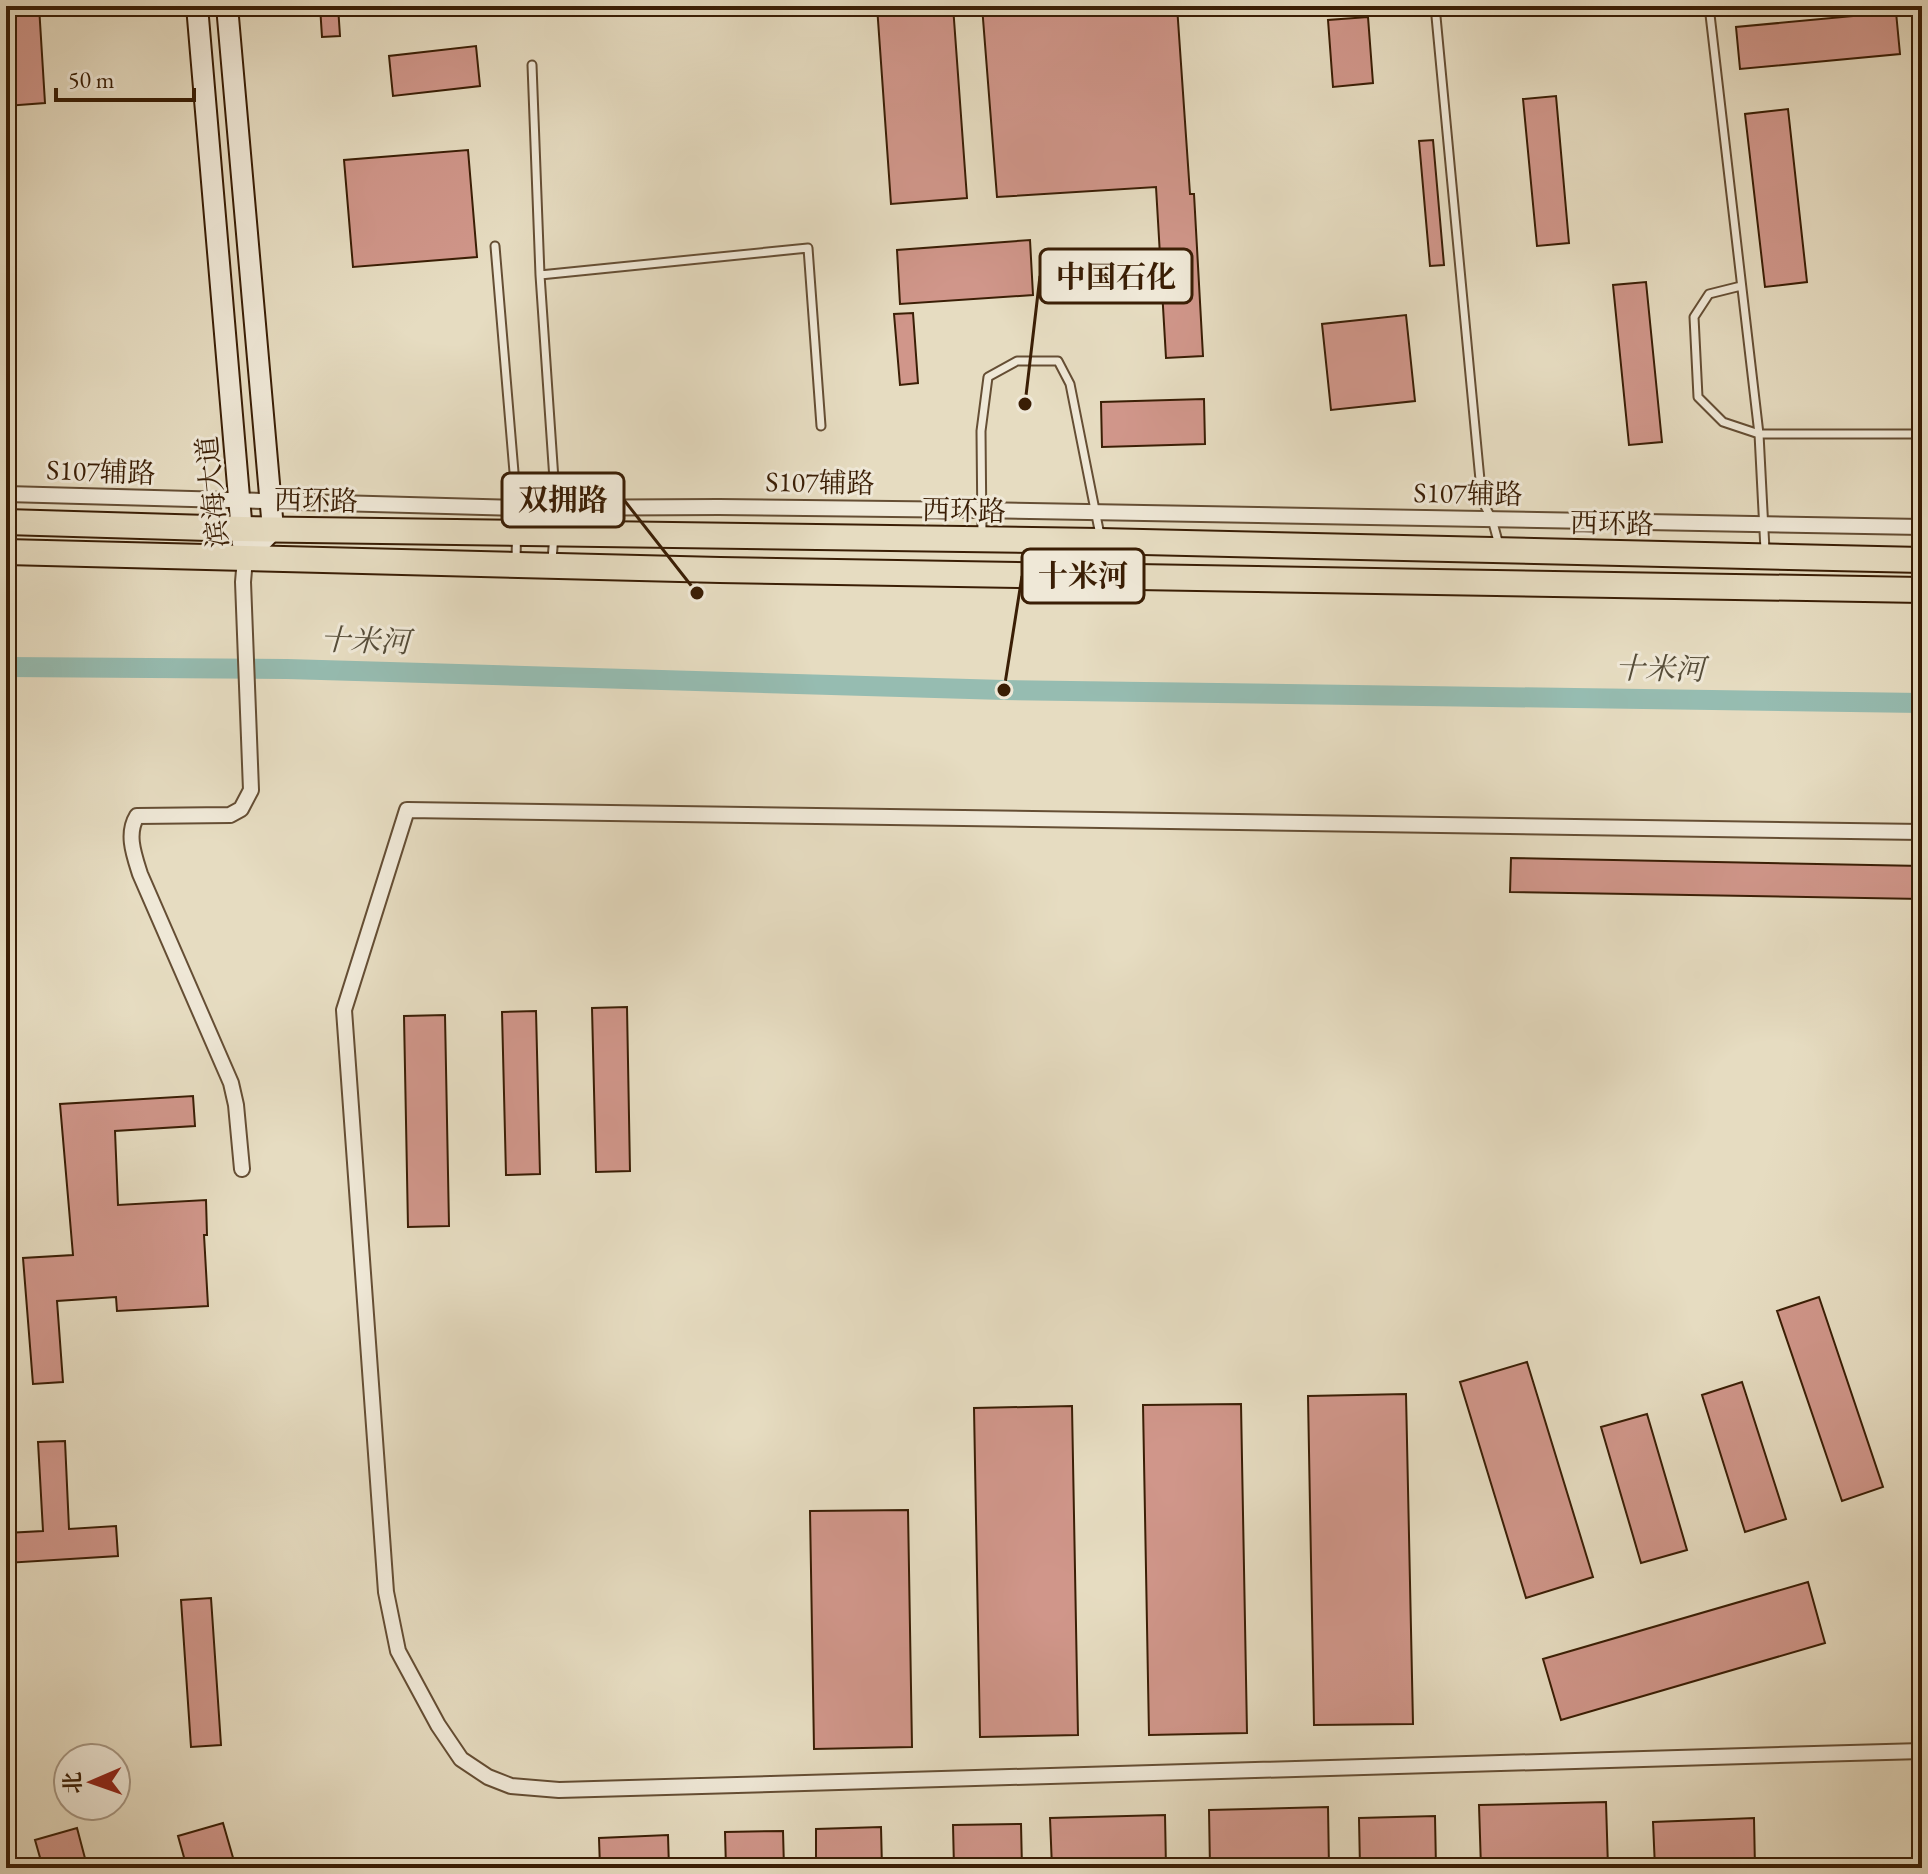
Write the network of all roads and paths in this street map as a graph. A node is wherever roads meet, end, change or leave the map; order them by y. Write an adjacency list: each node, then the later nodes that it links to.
1 (197, 6): 13 (main road, 滨海大道)
2 (227, 6): 14 (main road, 滨海大道)
3 (1435, 6): 19 (lane)
4 (1709, 6): 8 (lane)
5 (532, 65): 7 (lane)
6 (495, 246): 15 (lane)
7 (540, 275): 9 (lane); 16 (lane)
8 (1741, 286): 10 (lane); 10 (lane)
9 (821, 426)
10 (1759, 434): 11 (lane); 21 (lane)
11 (1922, 434)
12 (6, 494): 13 (street, S107辅路)
13 (240, 502): 14 (street, S107辅路); 23 (main road, 滨海大道)
14 (271, 502): 15 (street, S107辅路); 24 (main road, 滨海大道)
15 (517, 508): 16 (street, S107辅路); 25 (lane)
16 (556, 509): 17 (street, S107辅路); 26 (lane)
17 (979, 510): 18 (street, S107辅路); 18 (lane); 27 (lane)
18 (1097, 513): 19 (street, S107辅路); 28 (lane)
19 (1492, 519): 21 (street, S107辅路); 29 (lane)
20 (6, 522): 23 (highway, 西环路)
21 (1764, 524): 22 (street, S107辅路); 35 (lane)
22 (1922, 527)
23 (242, 529): 24 (highway, 西环路); 31 (main road, 滨海大道)
24 (273, 529): 25 (highway, 西环路); 31 (main road, 滨海大道)
25 (516, 533): 26 (highway, 西环路); 33 (lane)
26 (553, 534): 27 (highway, 西环路); 34 (lane)
27 (982, 540): 28 (highway, 西环路)
28 (1100, 541): 29 (highway, 西环路)
29 (1501, 551): 35 (highway, 西环路)
30 (6, 552): 31 (highway, 西环路)
31 (245, 558): 33 (highway, 西环路); 38 (street)
32 (1922, 560): 35 (highway, 西环路)
33 (516, 565): 34 (highway, 西环路)
34 (551, 566): 35 (highway, 西环路)
35 (1767, 572): 36 (highway, 西环路)
36 (1922, 590)
37 (1922, 832): 39 (street)
38 (242, 1169)
39 (1922, 1751)

